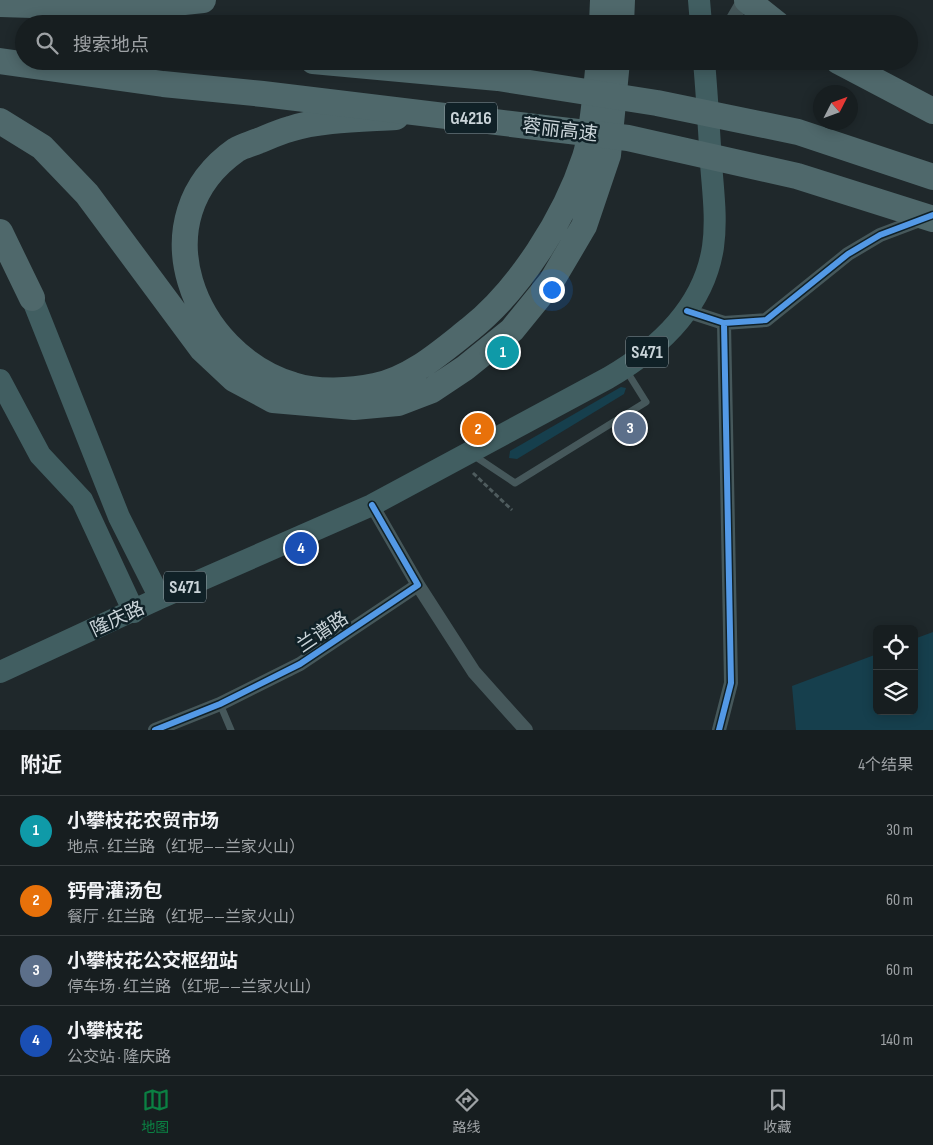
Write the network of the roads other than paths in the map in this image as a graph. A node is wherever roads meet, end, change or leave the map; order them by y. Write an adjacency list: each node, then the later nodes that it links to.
1 (203, 0): 6 (highway)
2 (603, 0): 7 (highway)
3 (622, 0): 8 (highway)
4 (699, 0): 9 (main road)
5 (746, 0): 10 (street); 11 (highway)
6 (0, 4)
7 (602, 15)
8 (621, 15)
9 (700, 15)
10 (736, 15)
11 (765, 15)
12 (0, 17): 13 (highway)
13 (15, 21)
14 (0, 61): 15 (highway, 蓉丽高速 / G4216, bridge)
15 (15, 63)
16 (64, 70): 23 (highway, 蓉丽高速 / G4216, bridge)
17 (411, 70): 25 (highway, G4216, bridge)
18 (598, 70): 23 (highway, bridge)
19 (617, 70): 24 (highway, bridge)
20 (706, 70): 30 (main road, S471)
21 (855, 70): 22 (highway)
22 (933, 111)
23 (442, 115): 27 (highway, 蓉丽高速 / G4216, bridge)
24 (0, 121)
25 (933, 177)
26 (933, 215): 31 (street)
27 (933, 219)
28 (0, 232): 29 (highway)
29 (32, 298): 37 (main road)
30 (687, 311): 31 (street); 32 (main road, S471)
31 (724, 323): 44 (street)
32 (625, 368): 34 (main road, S471); 34 (lane)
33 (0, 380): 38 (main road)
34 (463, 456): 35 (main road, S471)
35 (372, 505): 36 (street); 37 (main road, 隆庆路 / S471)
36 (418, 585): 40 (street, 兰谱路); 43 (street)
37 (160, 598): 38 (main road, 隆庆路 / S471)
38 (134, 612): 39 (main road, 隆庆路 / S471)
39 (0, 672)
40 (220, 704): 41 (street, 兰谱路); 42 (lane)
41 (155, 730)
42 (231, 730)
43 (526, 730)
44 (719, 730)

